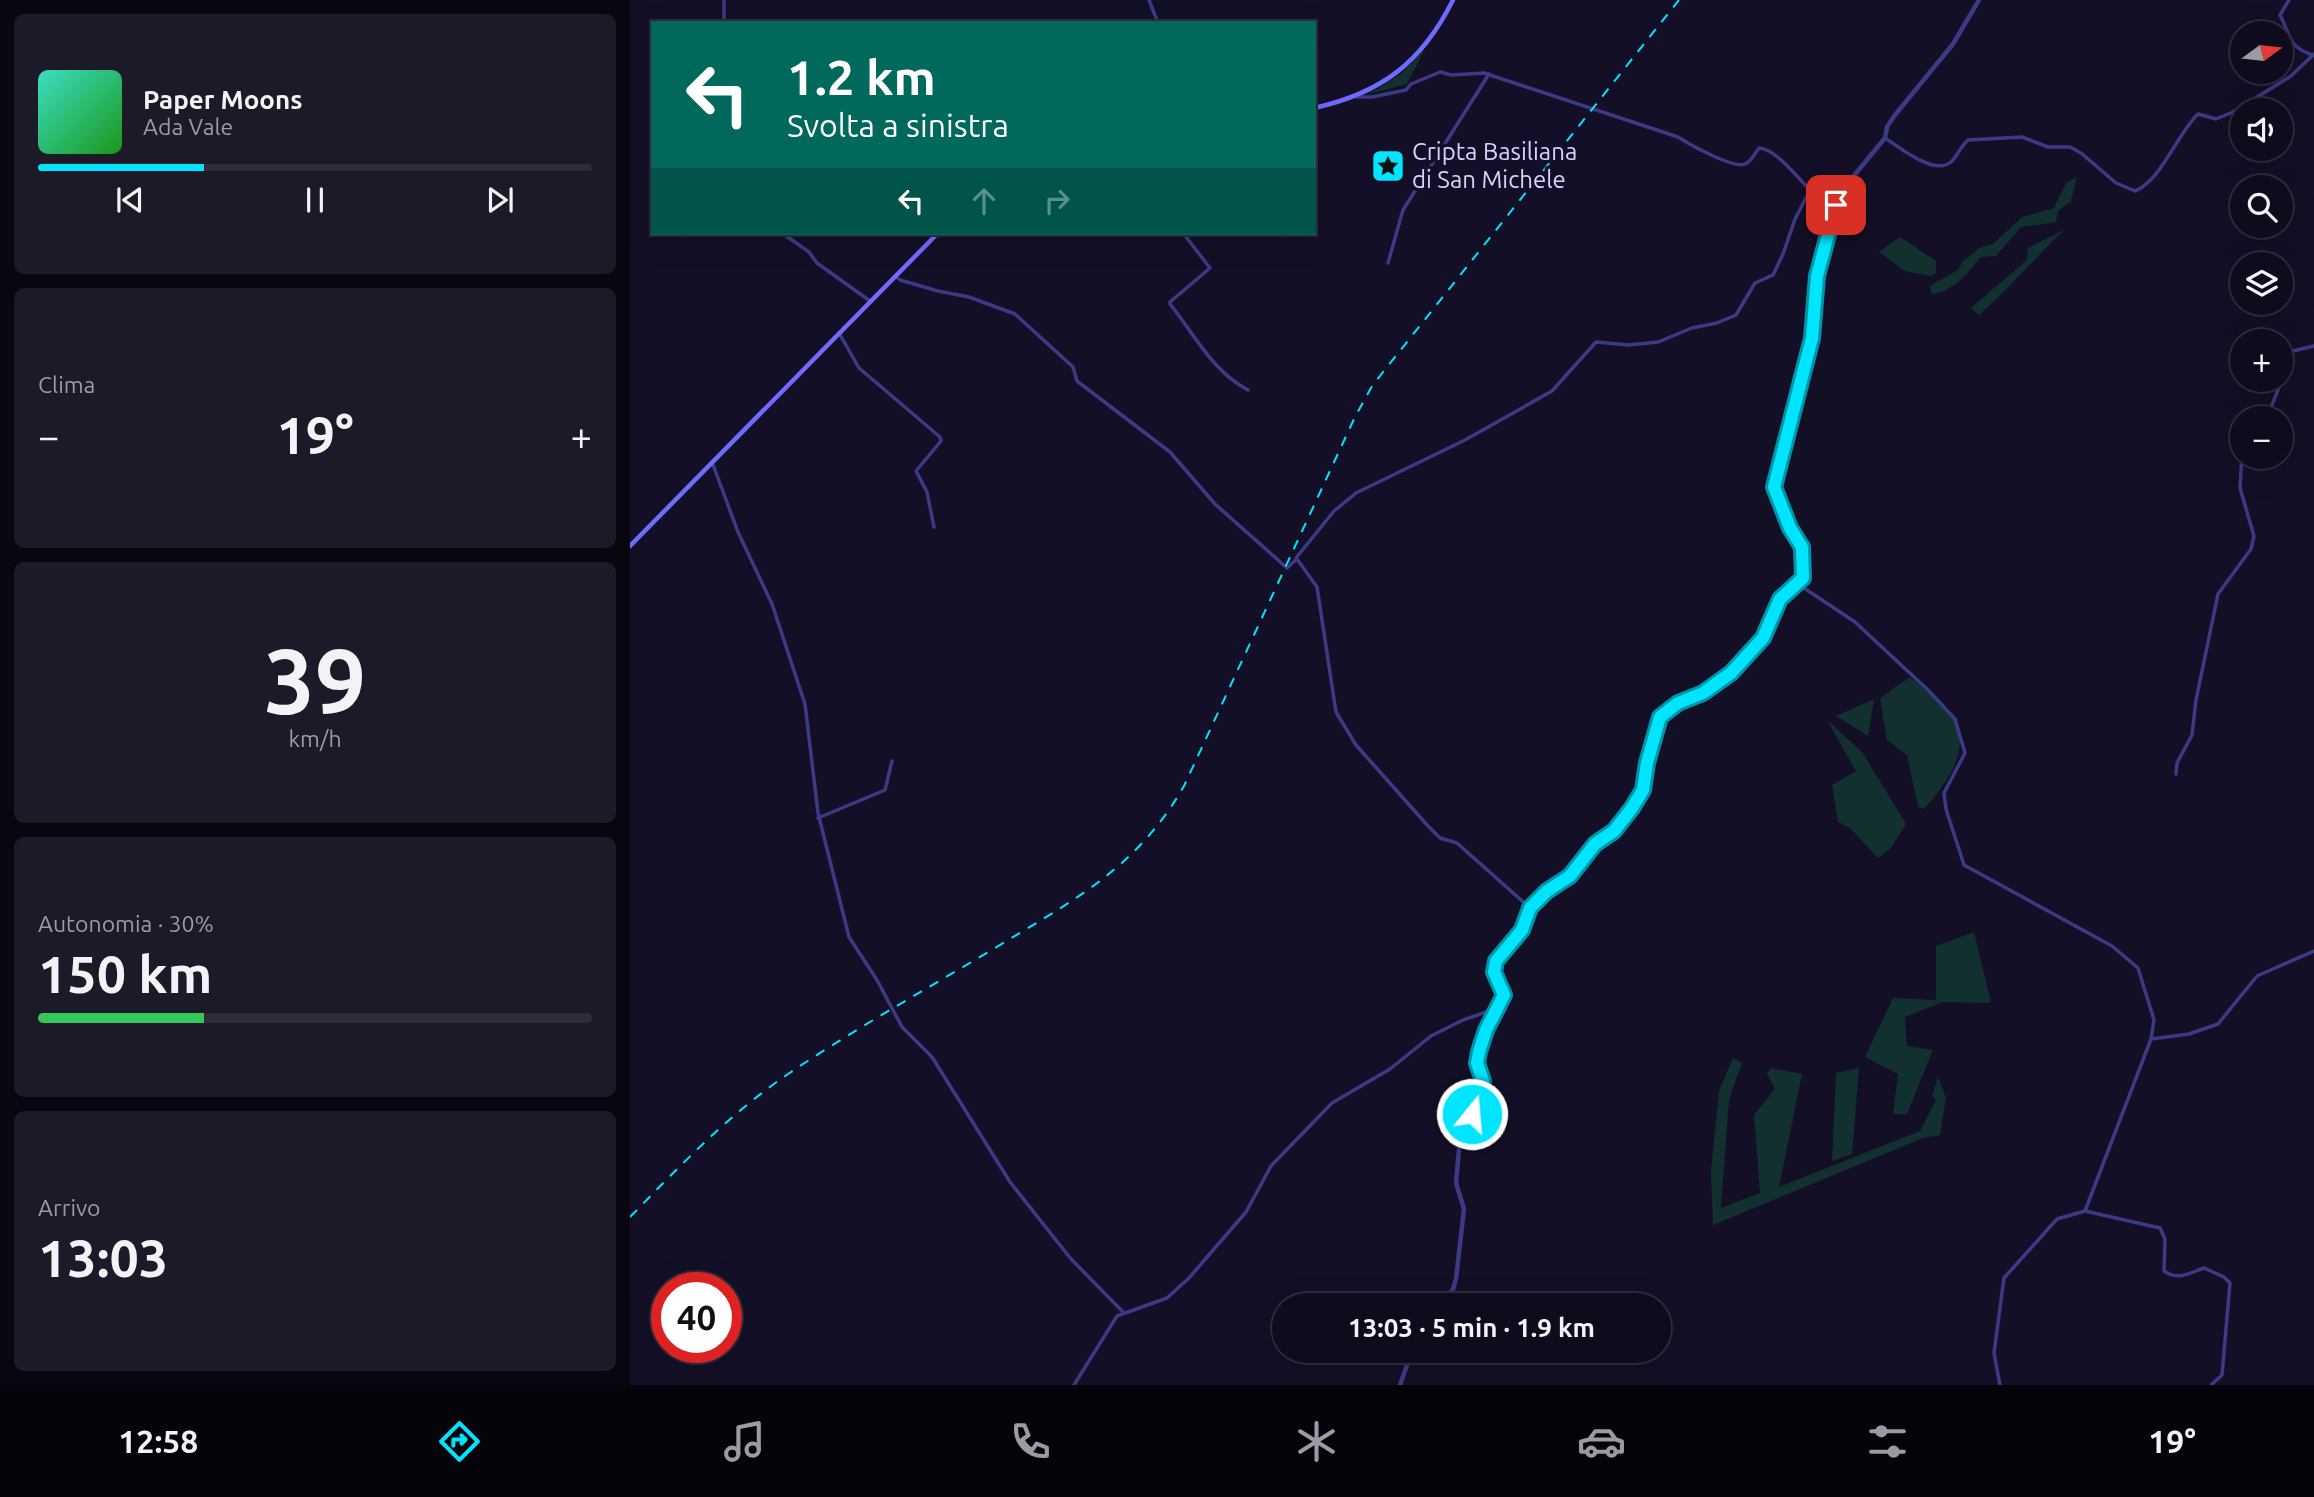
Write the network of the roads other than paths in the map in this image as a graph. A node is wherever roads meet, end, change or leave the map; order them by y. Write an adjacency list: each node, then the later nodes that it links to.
1 (724, 0): 6 (street)
2 (1149, 0): 7 (street)
3 (1453, 0): 10 (main road)
4 (1979, 0): 12 (street)
5 (2286, 1): 8 (street)
6 (724, 21)
7 (1157, 21)
8 (2313, 55): 12 (street)
9 (1489, 74): 10 (street); 13 (street); 18 (street)
10 (1356, 97): 11 (main road)
11 (1316, 107)
12 (1885, 138): 14 (street)
13 (1809, 192): 14 (street); 29 (street)
14 (1836, 205): 30 (street)
15 (785, 235): 20 (street)
16 (936, 235): 19 (main road)
17 (1185, 235): 23 (street)
18 (1388, 263)
19 (895, 276): 20 (main road); 29 (street)
20 (870, 302): 21 (main road)
21 (839, 333): 25 (main road); 27 (street)
22 (2314, 346): 24 (street)
23 (1248, 390)
24 (2272, 406)
25 (712, 462): 28 (main road); 33 (street)
26 (2241, 469): 32 (street)
27 (934, 527)
28 (630, 546)
29 (1295, 558): 34 (street)
30 (1798, 584): 34 (street); 37 (street)
31 (892, 761): 33 (street)
32 (2176, 774)
33 (818, 818): 40 (street)
34 (1530, 908): 36 (street)
35 (2314, 951): 37 (street)
36 (1498, 1008): 39 (street); 40 (street)
37 (2151, 1039): 38 (street)
38 (2085, 1211): 44 (street); 45 (street)
39 (1450, 1293)
40 (1123, 1312): 42 (street)
41 (1408, 1363): 43 (street)
42 (1073, 1385)
43 (1400, 1385)
44 (2000, 1385)
45 (2211, 1385)

